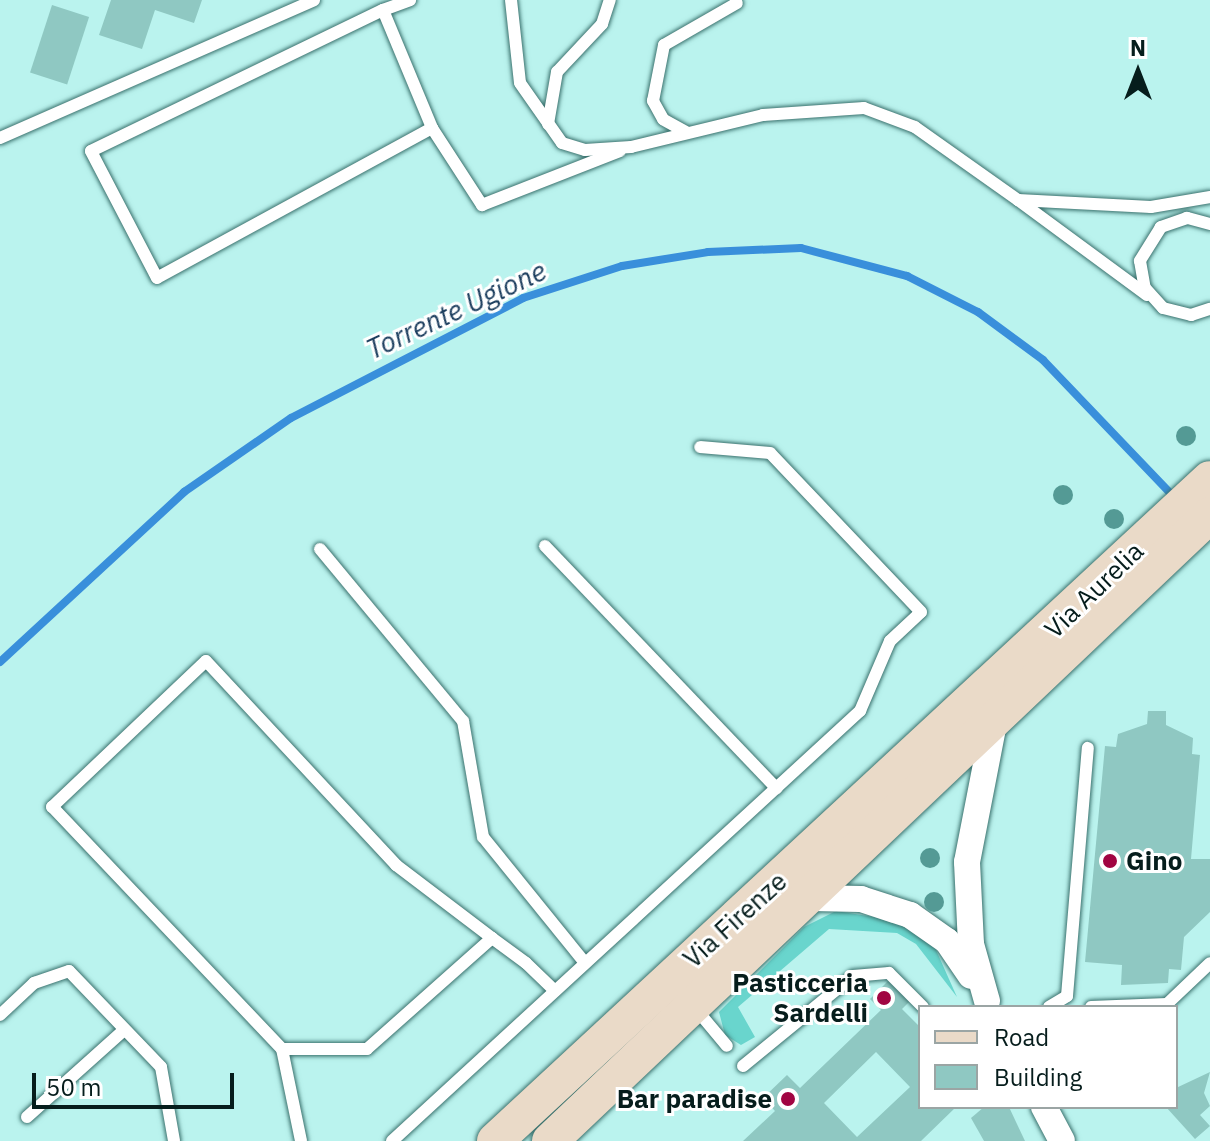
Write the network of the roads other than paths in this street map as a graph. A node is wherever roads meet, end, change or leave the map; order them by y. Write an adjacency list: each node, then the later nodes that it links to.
1 (314, 0): 10 (lane)
2 (410, 0): 6 (lane)
3 (511, 0): 7 (lane)
4 (610, 0): 7 (lane)
5 (737, 3): 9 (lane)
6 (383, 10): 8 (lane); 8 (lane)
7 (548, 124): 11 (lane)
8 (432, 128): 11 (lane)
9 (686, 132): 11 (lane); 13 (lane)
10 (0, 138)
11 (631, 147)
12 (1210, 197): 13 (lane)
13 (1018, 200): 15 (lane)
14 (1210, 224): 15 (lane)
15 (1153, 299): 16 (lane)
16 (1210, 309)
17 (700, 447): 24 (lane)
18 (1210, 479): 22 (main road, Via Aurelia)
19 (1210, 515): 22 (main road, Via Aurelia)
20 (545, 546): 24 (lane)
21 (320, 549): 27 (lane)
22 (985, 712): 25 (main road, Via Firenze); 31 (street); 47 (main road, Via Firenze)
23 (1088, 748): 30 (lane)
24 (776, 788): 27 (lane)
25 (812, 898): 31 (street); 36 (main road, Via Firenze)
26 (492, 938): 29 (lane); 40 (lane); 40 (lane)
27 (585, 963): 29 (lane)
28 (1210, 963): 35 (lane)
29 (555, 991): 46 (lane)
30 (1067, 996): 33 (lane); 34 (lane)
31 (988, 1004)
32 (921, 1005): 41 (lane)
33 (1052, 1005)
34 (1085, 1005)
35 (1141, 1005)
36 (695, 1008): 39 (lane); 48 (main road, Via Firenze)
37 (0, 1015): 38 (lane)
38 (124, 1030): 43 (lane); 44 (lane)
39 (727, 1046)
40 (282, 1049): 45 (lane)
41 (743, 1066)
42 (1045, 1109): 49 (street)
43 (27, 1117)
44 (174, 1141)
45 (301, 1141)
46 (392, 1141)
47 (495, 1141)
48 (550, 1141)
49 (1062, 1141)

